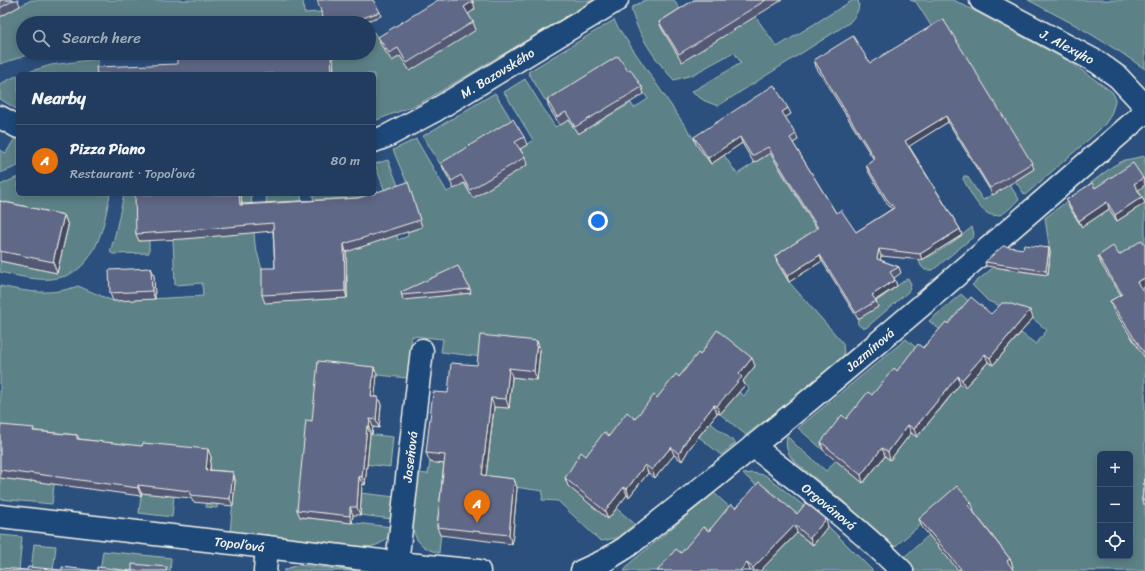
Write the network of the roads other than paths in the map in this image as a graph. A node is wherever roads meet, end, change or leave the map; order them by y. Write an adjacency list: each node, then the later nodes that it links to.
1 (617, 0): 7 (street, M. Bazovského)
2 (981, 0): 3 (street, J. Alexyho)
3 (1145, 106)
4 (1145, 112): 9 (street, Jazmínová)
5 (0, 117): 6 (street)
6 (16, 126)
7 (376, 140)
8 (422, 350): 12 (street, Jaseňová)
9 (753, 446): 15 (street, Jazmínová); 16 (street, Orgovánová)
10 (0, 516): 11 (street, Topoľová)
11 (267, 547): 12 (street, Topoľová); 13 (street)
12 (397, 563): 14 (street, Topoľová)
13 (265, 571)
14 (479, 571)
15 (582, 571)
16 (902, 571)

